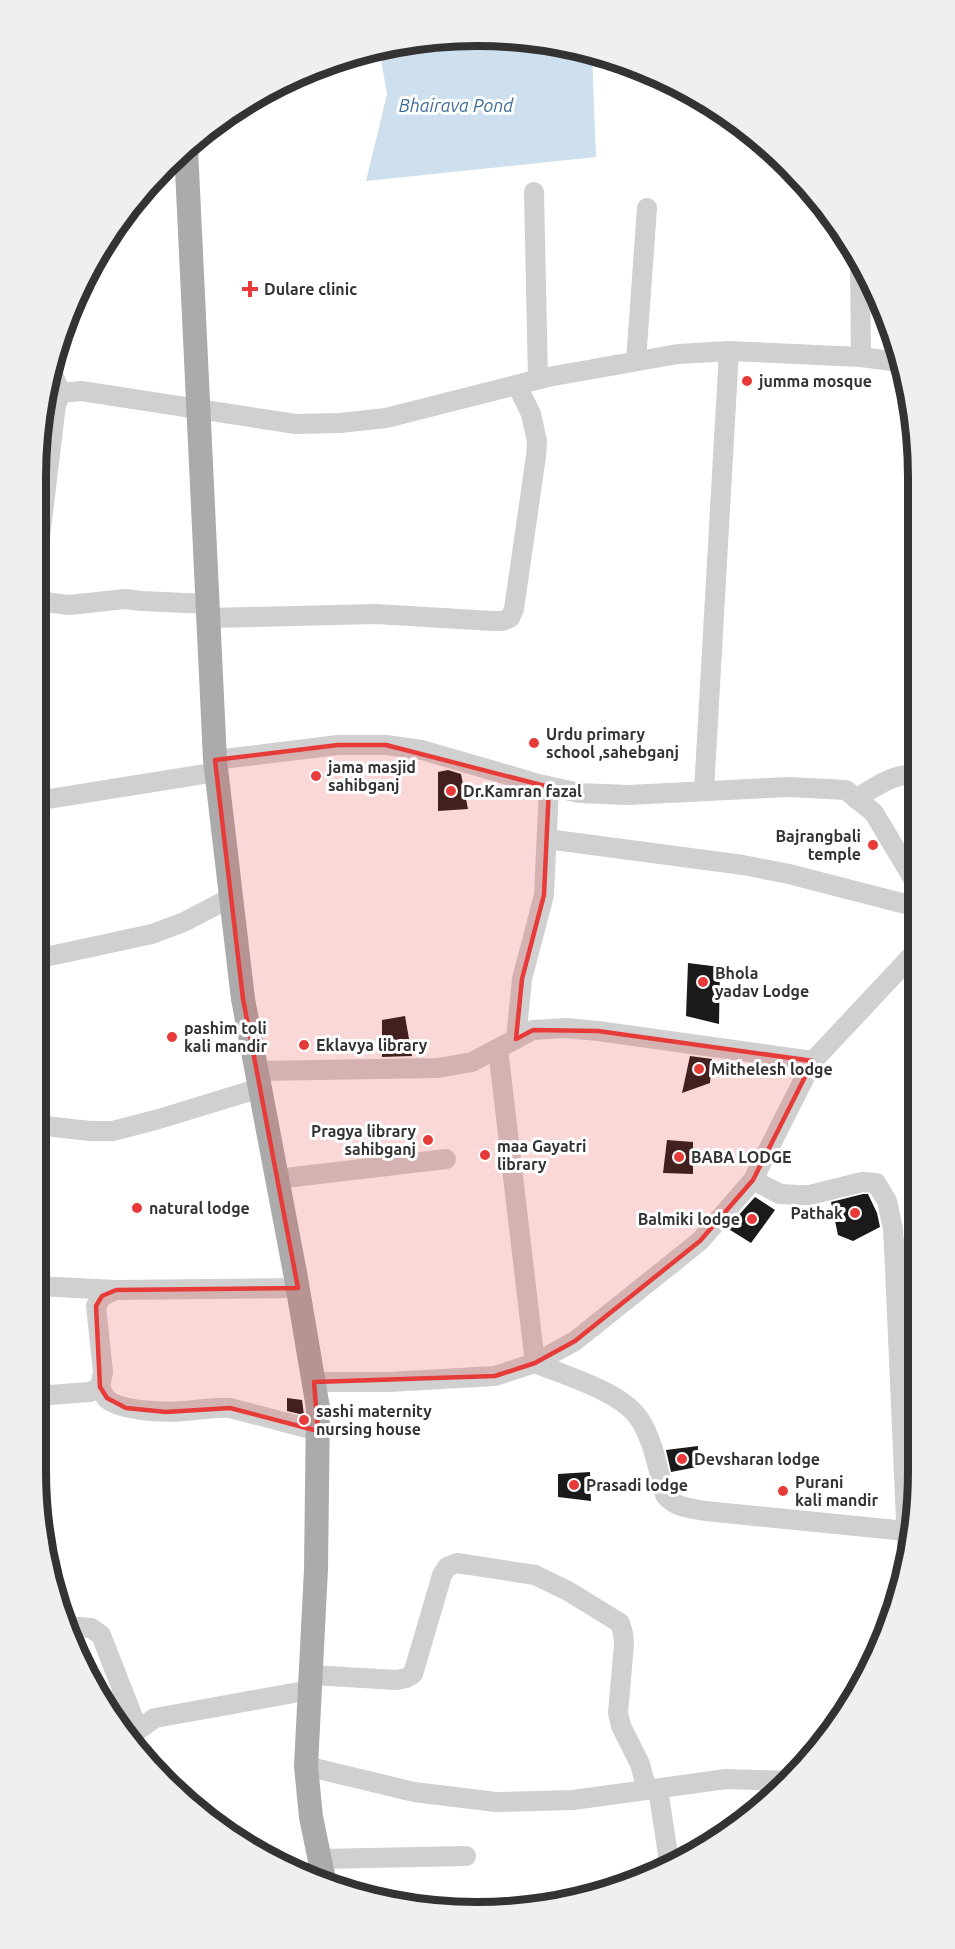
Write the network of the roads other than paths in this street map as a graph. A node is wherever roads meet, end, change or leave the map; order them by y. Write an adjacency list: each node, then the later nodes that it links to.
1 (187, 159): 13 (main road)
2 (534, 192): 9 (street)
3 (646, 208): 8 (street)
4 (860, 280): 6 (street)
5 (729, 351): 6 (street); 8 (street); 20 (street)
6 (861, 357): 7 (street)
7 (893, 361)
8 (636, 362): 9 (street)
9 (538, 379): 10 (street)
10 (517, 385): 13 (street); 16 (street)
11 (55, 396): 13 (street)
12 (54, 400): 14 (street)
13 (199, 408): 16 (main road)
14 (47, 462)
15 (46, 602): 16 (street)
16 (209, 611): 17 (main road)
17 (216, 766): 19 (street); 21 (street); 25 (main road)
18 (908, 776): 22 (street)
19 (549, 787): 20 (street); 23 (street)
20 (704, 791): 22 (street)
21 (46, 799)
22 (856, 799): 24 (street)
23 (547, 839): 26 (street); 29 (street)
24 (908, 870)
25 (230, 898): 27 (street); 32 (main road)
26 (908, 905)
27 (46, 957)
28 (908, 960): 31 (street)
29 (516, 1039): 30 (street); 31 (street)
30 (498, 1049): 32 (street); 42 (street)
31 (813, 1061): 36 (street)
32 (258, 1080): 33 (street); 35 (main road)
33 (46, 1126)
34 (446, 1159): 35 (street)
35 (277, 1179): 40 (main road)
36 (753, 1180): 37 (street); 42 (street)
37 (894, 1247): 38 (street); 47 (street)
38 (908, 1248)
39 (46, 1286): 41 (street)
40 (298, 1288): 41 (street); 43 (main road)
41 (116, 1290): 44 (street)
42 (535, 1363): 43 (street); 48 (street)
43 (314, 1382): 46 (main road)
44 (100, 1387): 45 (street); 46 (street)
45 (46, 1395)
46 (318, 1431): 50 (main road)
47 (906, 1522)
48 (904, 1531)
49 (75, 1627): 51 (street)
50 (310, 1682): 52 (street); 53 (main road); 55 (street)
51 (130, 1725)
52 (136, 1734)
53 (306, 1766): 55 (street); 58 (main road)
54 (777, 1781): 55 (street)
55 (653, 1789): 57 (street)
56 (466, 1856): 58 (street)
57 (668, 1858)
58 (320, 1859): 59 (main road)
59 (324, 1874)

